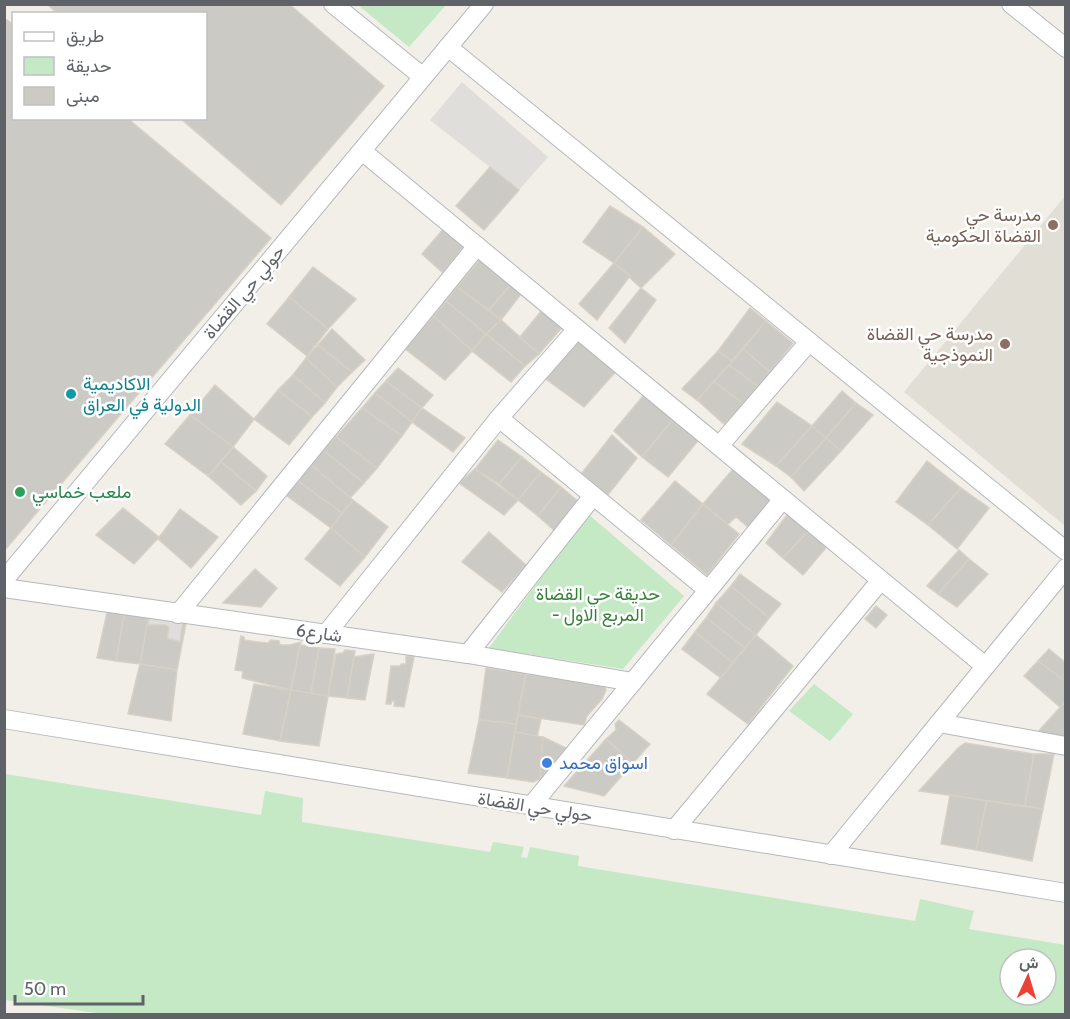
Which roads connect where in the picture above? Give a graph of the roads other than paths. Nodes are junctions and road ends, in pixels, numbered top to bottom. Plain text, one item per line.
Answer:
1 (333, 4) edge
2 (484, 4) edge
3 (1023, 8) edge
4 (448, 47) junction
5 (1065, 48) edge
6 (423, 77) junction
7 (362, 151) junction
8 (477, 246) junction
9 (577, 329) junction
10 (809, 342) junction
11 (499, 418) junction
12 (719, 446) junction
13 (593, 496) junction
14 (783, 499) junction
15 (1065, 551) edge
16 (1065, 568) edge
17 (4, 580) edge
18 (881, 580) junction
19 (4, 588) edge
20 (708, 590) junction
21 (178, 614) junction
22 (326, 634) junction
23 (468, 654) junction
24 (985, 666) junction
25 (633, 682) junction
26 (4, 719) edge
27 (939, 723) junction
28 (1065, 746) edge
29 (531, 806) junction
30 (674, 830) junction
31 (831, 855) junction
32 (1065, 893) edge

1 - 6 street
2 - 4 street, حولي حي القضاة
3 - 5 street
4 - 6 street, حولي حي القضاة
4 - 10 street
6 - 7 street, حولي حي القضاة
7 - 8 street
7 - 17 street, حولي حي القضاة
8 - 9 street
8 - 21 street
9 - 11 street
9 - 12 street
10 - 12 street
10 - 15 street
11 - 13 street
11 - 22 street
12 - 14 street
13 - 20 street
13 - 23 street
14 - 18 street
14 - 20 street
16 - 24 street
18 - 24 street
18 - 30 street
19 - 21 street, شارع6
20 - 25 street
21 - 22 street, شارع6
22 - 23 street, شارع6
23 - 25 street, شارع6
24 - 27 street
25 - 29 street
26 - 29 street, حولي حي القضاة
27 - 28 street
27 - 31 street
29 - 30 street, حولي حي القضاة
30 - 31 street, حولي حي القضاة
31 - 32 street, حولي حي القضاة

